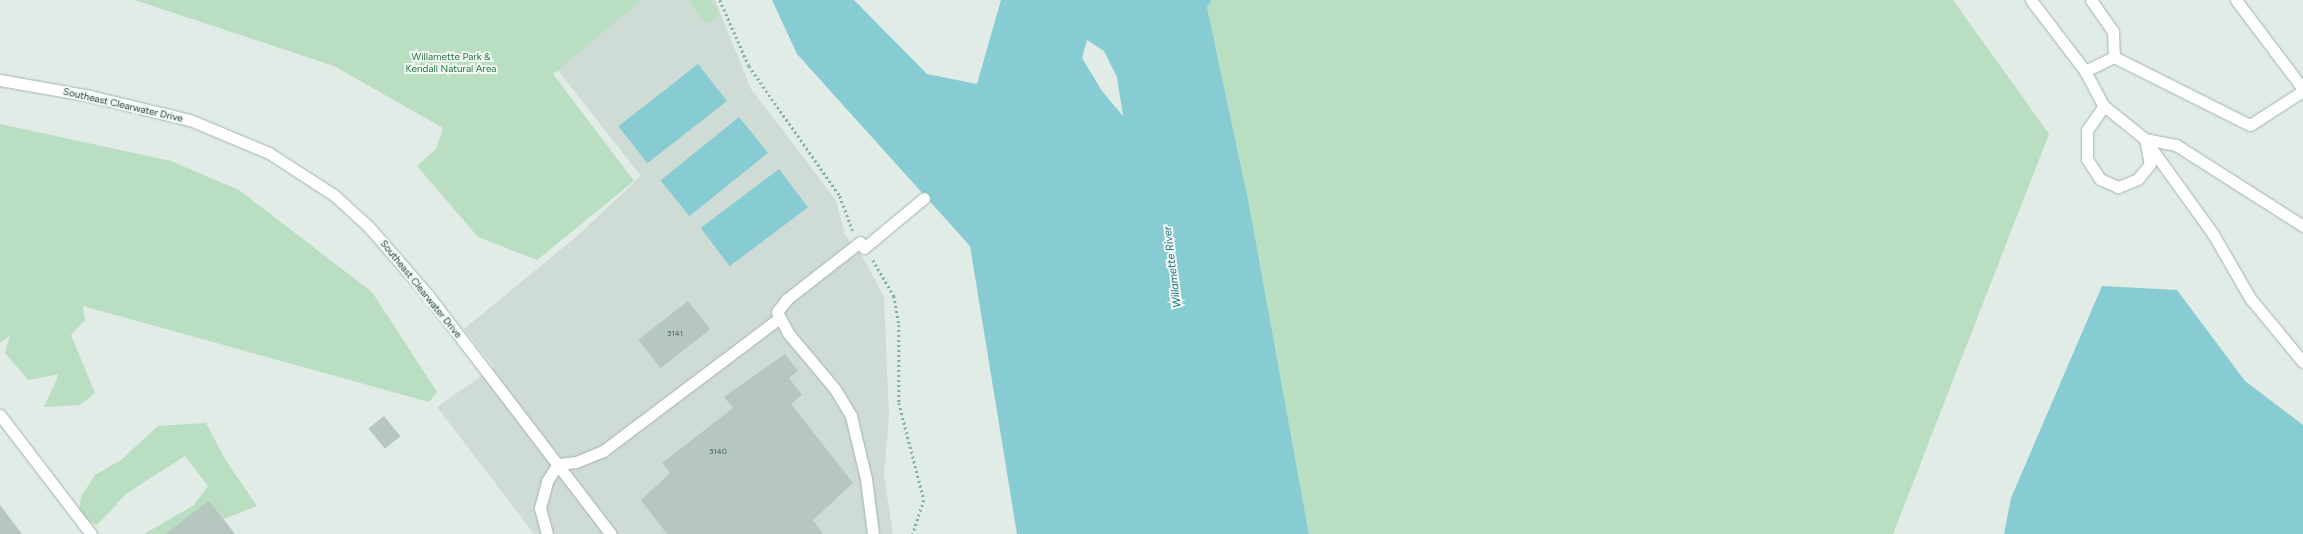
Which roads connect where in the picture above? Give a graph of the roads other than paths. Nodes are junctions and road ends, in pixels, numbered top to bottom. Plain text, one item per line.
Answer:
1 (2031, 0) edge
2 (2091, 0) edge
3 (2236, 0) edge
4 (2114, 57) junction
5 (2085, 71) junction
6 (0, 80) edge
7 (2303, 90) edge
8 (2104, 106) junction
9 (2144, 139) junction
10 (924, 198) dead end
11 (2303, 226) edge
12 (778, 319) junction
13 (2303, 362) edge
14 (0, 415) edge
15 (558, 464) junction
16 (92, 534) edge
17 (547, 534) edge
18 (611, 534) edge
19 (873, 534) edge

1 - 5 lane
2 - 4 lane
3 - 7 lane
4 - 5 lane
4 - 7 lane
5 - 8 lane
6 - 15 lane, Southeast Clearwater Drive
8 - 9 lane
8 - 9 lane
9 - 11 lane
9 - 13 lane
10 - 12 lane
12 - 15 lane
12 - 19 lane
14 - 16 lane
15 - 17 lane
15 - 18 lane, Southeast Clearwater Drive

